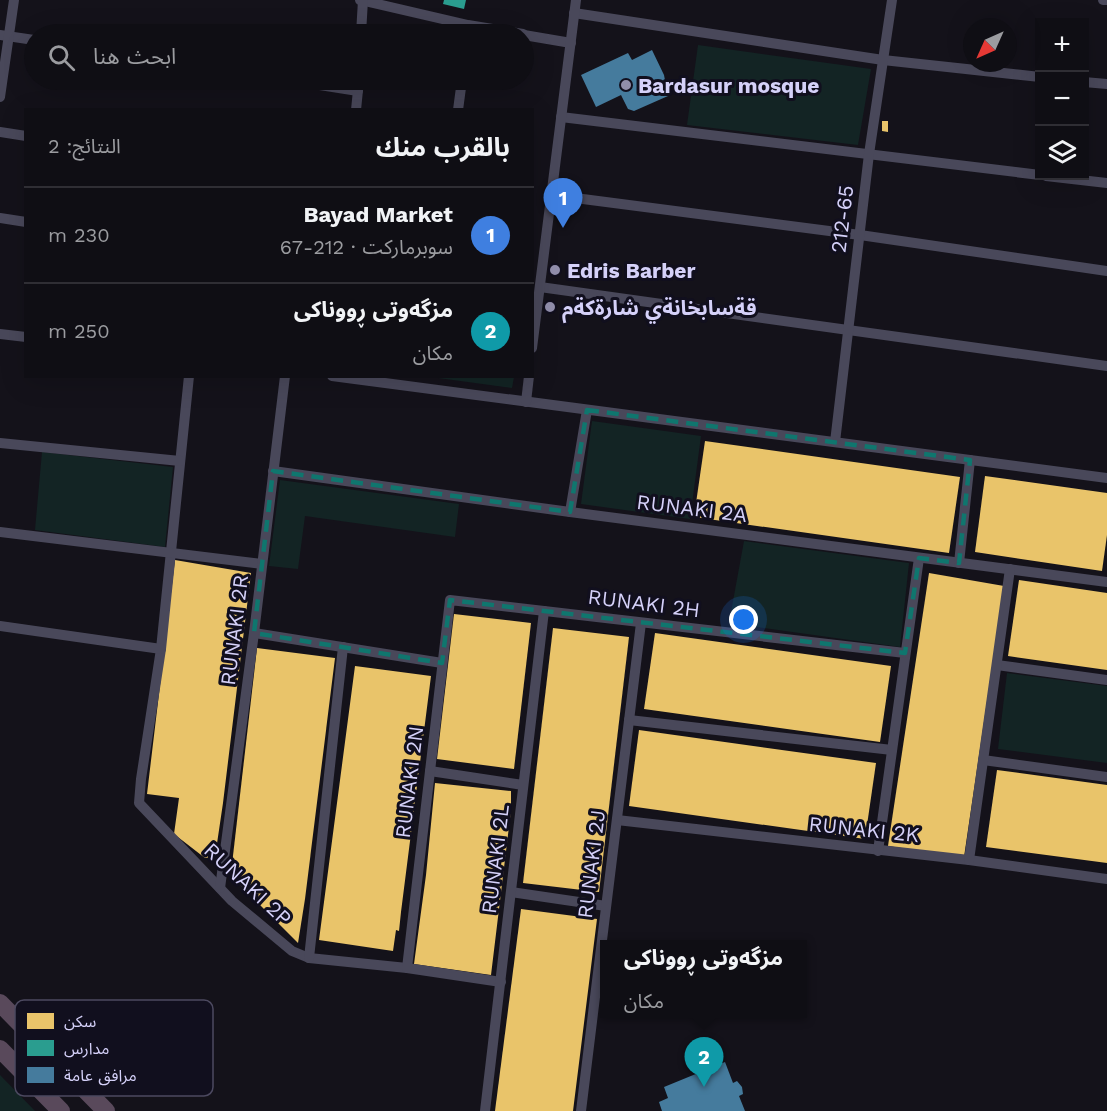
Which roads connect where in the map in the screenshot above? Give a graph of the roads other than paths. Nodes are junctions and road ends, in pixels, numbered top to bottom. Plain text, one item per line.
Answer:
1 (14, 0) edge
2 (362, 0) edge
3 (576, 0) edge
4 (892, 0) edge
5 (574, 13) junction
6 (362, 24) edge
7 (446, 24) edge
8 (4, 35) edge
9 (534, 37) edge
10 (24, 38) edge
11 (571, 43) junction
12 (883, 60) junction
13 (1035, 76) edge
14 (1089, 82) edge
15 (1107, 84) edge
16 (358, 90) edge
17 (461, 90) edge
18 (0, 97) edge
19 (356, 108) edge
20 (458, 108) edge
21 (561, 117) junction
22 (0, 132) edge
23 (24, 136) edge
24 (869, 154) junction
25 (1035, 174) edge
26 (1081, 180) edge
27 (1107, 183) edge
28 (552, 195) junction
29 (0, 218) edge
30 (24, 222) edge
31 (860, 235) junction
32 (1107, 271) edge
33 (540, 287) junction
34 (849, 328) junction
35 (534, 333) edge
36 (0, 334) edge
37 (24, 337) edge
38 (1107, 366) edge
39 (189, 378) edge
40 (285, 378) edge
41 (347, 378) edge
42 (529, 378) edge
43 (526, 402) junction
44 (587, 410) junction
45 (0, 442) edge
46 (836, 442) junction
47 (970, 460) junction
48 (180, 461) junction
49 (273, 471) junction
50 (1107, 478) edge
51 (570, 512) junction
52 (0, 532) edge
53 (171, 552) junction
54 (919, 558) junction
55 (959, 563) junction
56 (262, 564) junction
57 (1010, 569) junction
58 (1107, 582) edge
59 (450, 600) joint
60 (544, 611) junction
61 (641, 623) junction
62 (0, 626) edge
63 (254, 633) junction
64 (343, 647) junction
65 (161, 650) junction
66 (905, 654) junction
67 (442, 663) junction
68 (997, 665) junction
69 (1107, 680) edge
70 (629, 720) junction
71 (892, 750) junction
72 (983, 760) junction
73 (430, 771) junction
74 (1107, 777) edge
75 (524, 785) junction
76 (616, 820) junction
77 (878, 851) junction
78 (969, 860) junction
79 (1107, 879) edge
80 (220, 888) junction
81 (511, 892) junction
82 (606, 906) junction
83 (602, 940) edge
84 (600, 955) edge
85 (309, 958) junction
86 (407, 968) junction
87 (501, 982) junction
88 (0, 1003) edge
89 (15, 1018) edge
90 (0, 1049) edge
91 (15, 1064) edge
92 (46, 1096) edge
93 (91, 1096) edge
94 (61, 1111) edge
95 (106, 1111) edge
96 (485, 1111) edge
97 (581, 1111) edge

1 - 8 street
2 - 6 street
2 - 7 street
3 - 5 street
4 - 12 street, 212-65
5 - 11 street
5 - 12 street
8 - 10 street
8 - 18 street
9 - 11 street
11 - 21 street
12 - 13 street
12 - 24 street, 212-65
14 - 15 street
16 - 19 street
17 - 20 street
21 - 24 street
21 - 28 street
22 - 23 street
24 - 25 street
24 - 31 street, 212-65
26 - 27 street
28 - 31 street
28 - 33 street
29 - 30 street
31 - 32 street
31 - 34 street, 212-65
33 - 34 street
33 - 35 street
34 - 38 street
34 - 46 street, 212-65
36 - 37 street
39 - 48 street
40 - 49 street, RUNAKI 2R
41 - 43 street
42 - 43 street
43 - 44 street
44 - 46 street
44 - 51 street
45 - 48 street
46 - 47 street
47 - 50 street
47 - 55 street
48 - 53 street
49 - 51 street, RUNAKI 2A
49 - 56 street, RUNAKI 2R
51 - 54 street, RUNAKI 2A
52 - 53 street
53 - 56 street
53 - 65 street
54 - 55 street, RUNAKI 2A
54 - 66 street
55 - 57 street, RUNAKI 2A
56 - 63 street, RUNAKI 2R
57 - 58 street, RUNAKI 2A
57 - 68 street
59 - 60 street, RUNAKI 2H
59 - 67 street, RUNAKI 2N
60 - 61 street, RUNAKI 2H
60 - 75 street, RUNAKI 2L
61 - 66 street, RUNAKI 2H
61 - 70 street, RUNAKI 2J
62 - 65 street
63 - 64 street
63 - 80 street, RUNAKI 2R
64 - 67 street
64 - 85 street
65 - 80 street, RUNAKI 2P
66 - 71 street
67 - 73 street, RUNAKI 2N
68 - 69 street
68 - 72 street
70 - 71 street
70 - 76 street, RUNAKI 2J
71 - 77 street
72 - 74 street
72 - 78 street
73 - 75 street
73 - 86 street, RUNAKI 2N
75 - 81 street, RUNAKI 2L
76 - 77 street, RUNAKI 2K
76 - 82 street, RUNAKI 2J
77 - 78 street, RUNAKI 2K
78 - 79 street, RUNAKI 2K
80 - 85 street, RUNAKI 2P
81 - 82 street
81 - 87 street, RUNAKI 2L
82 - 83 street, RUNAKI 2J
84 - 97 street, RUNAKI 2J
85 - 86 street, RUNAKI 2P
86 - 87 street, RUNAKI 2P
87 - 96 street, RUNAKI 2L
88 - 89 highway
90 - 91 highway
92 - 94 highway
93 - 95 highway

